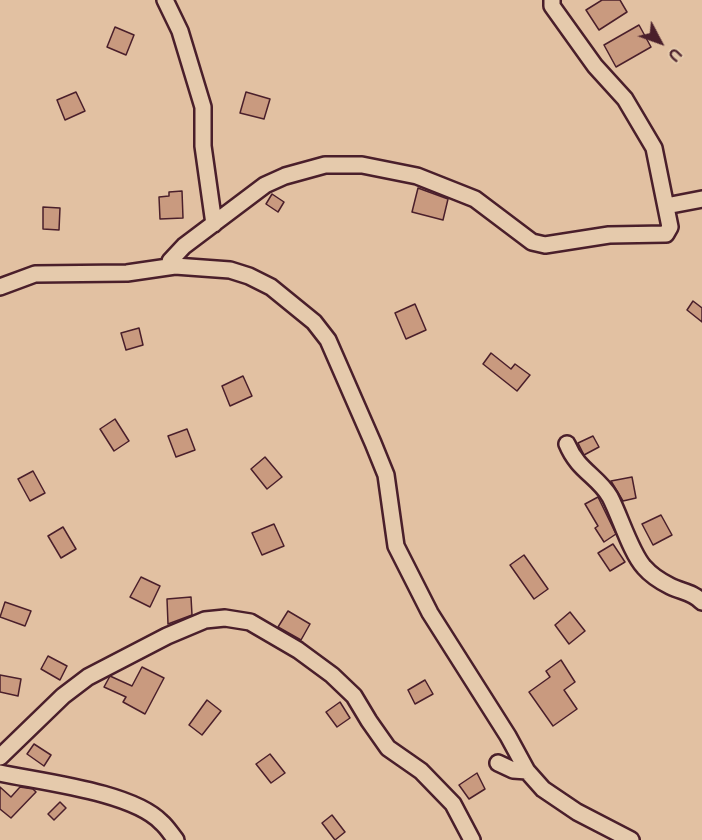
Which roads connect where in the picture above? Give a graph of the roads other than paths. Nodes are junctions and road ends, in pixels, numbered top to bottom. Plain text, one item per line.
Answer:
1 (165, 0) edge
2 (552, 0) edge
3 (702, 199) edge
4 (666, 206) junction
5 (214, 224) junction
6 (175, 266) junction
7 (0, 286) edge
8 (567, 444) dead end
9 (702, 602) edge
10 (0, 757) edge
11 (498, 763) dead end
12 (527, 771) junction
13 (0, 774) edge
14 (176, 840) edge
15 (472, 840) edge
16 (631, 840) edge

1 - 5 street
2 - 4 street
3 - 4 street
4 - 5 street
5 - 6 street
6 - 7 street
6 - 12 street
8 - 9 street
10 - 15 street
11 - 12 street
12 - 16 street
13 - 14 street

